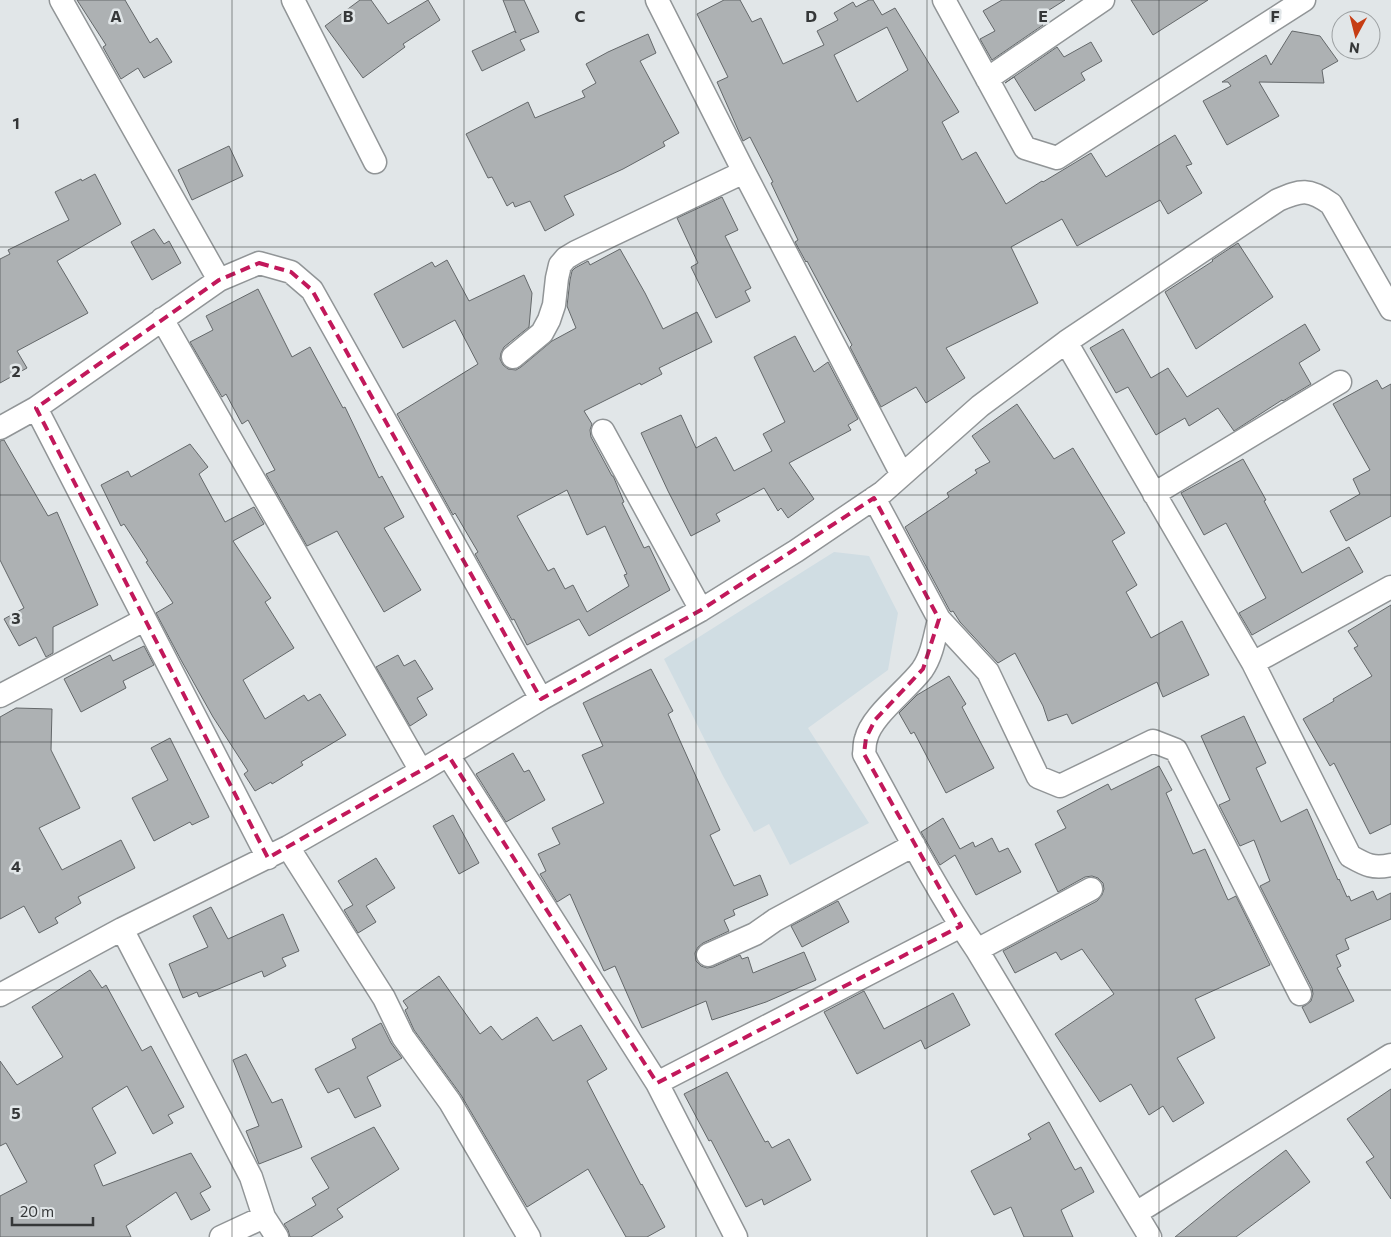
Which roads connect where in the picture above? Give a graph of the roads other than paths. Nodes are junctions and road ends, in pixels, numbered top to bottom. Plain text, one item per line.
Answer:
1 (61, 0) edge
2 (293, 0) edge
3 (657, 0) edge
4 (944, 0) edge
5 (1103, 0) edge
6 (1304, 0) edge
7 (987, 79) junction
8 (374, 162) dead end
9 (744, 172) junction
10 (219, 280) junction
11 (1391, 309) edge
12 (162, 319) junction
13 (1066, 342) junction
14 (512, 357) dead end
15 (1340, 382) dead end
16 (36, 408) junction
17 (0, 428) edge
18 (603, 431) dead end
19 (902, 475) junction
20 (1154, 494) junction
21 (874, 498) junction
22 (1391, 587) edge
23 (701, 610) junction
24 (939, 619) junction
25 (144, 620) junction
26 (1253, 662) junction
27 (0, 696) edge
28 (541, 699) junction
29 (448, 755) junction
30 (421, 771) junction
31 (914, 845) junction
32 (288, 847) junction
33 (268, 858) junction
34 (1391, 865) edge
35 (1090, 889) dead end
36 (961, 926) junction
37 (122, 929) junction
38 (977, 950) junction
39 (708, 955) dead end
40 (1300, 994) dead end
41 (0, 995) edge
42 (1391, 1056) edge
43 (657, 1083) junction
44 (1136, 1213) junction
45 (264, 1216) junction
46 (221, 1237) edge
47 (277, 1237) edge
48 (528, 1237) edge
49 (736, 1237) edge
50 (1150, 1237) edge

1 - 10 street
2 - 8 street
3 - 9 street
4 - 7 street
5 - 7 street
6 - 7 street
9 - 14 street
9 - 19 street
10 - 12 street
10 - 28 street
11 - 13 street
12 - 16 street
12 - 30 street
13 - 19 street
13 - 20 street
15 - 20 street
16 - 17 street
16 - 25 street
18 - 23 street
19 - 21 street
20 - 26 street
21 - 23 street
21 - 24 street
22 - 26 street
23 - 28 street
24 - 31 street
24 - 40 street
25 - 27 street
25 - 33 street
26 - 34 street
28 - 29 street
29 - 30 street
29 - 43 street
30 - 32 street
31 - 36 street
31 - 39 street
32 - 33 street
32 - 48 street
33 - 37 street
35 - 38 street
36 - 38 street
36 - 43 street
37 - 41 street
37 - 45 street
38 - 44 street
42 - 44 street
43 - 49 street
44 - 50 street
45 - 46 street
45 - 47 street

